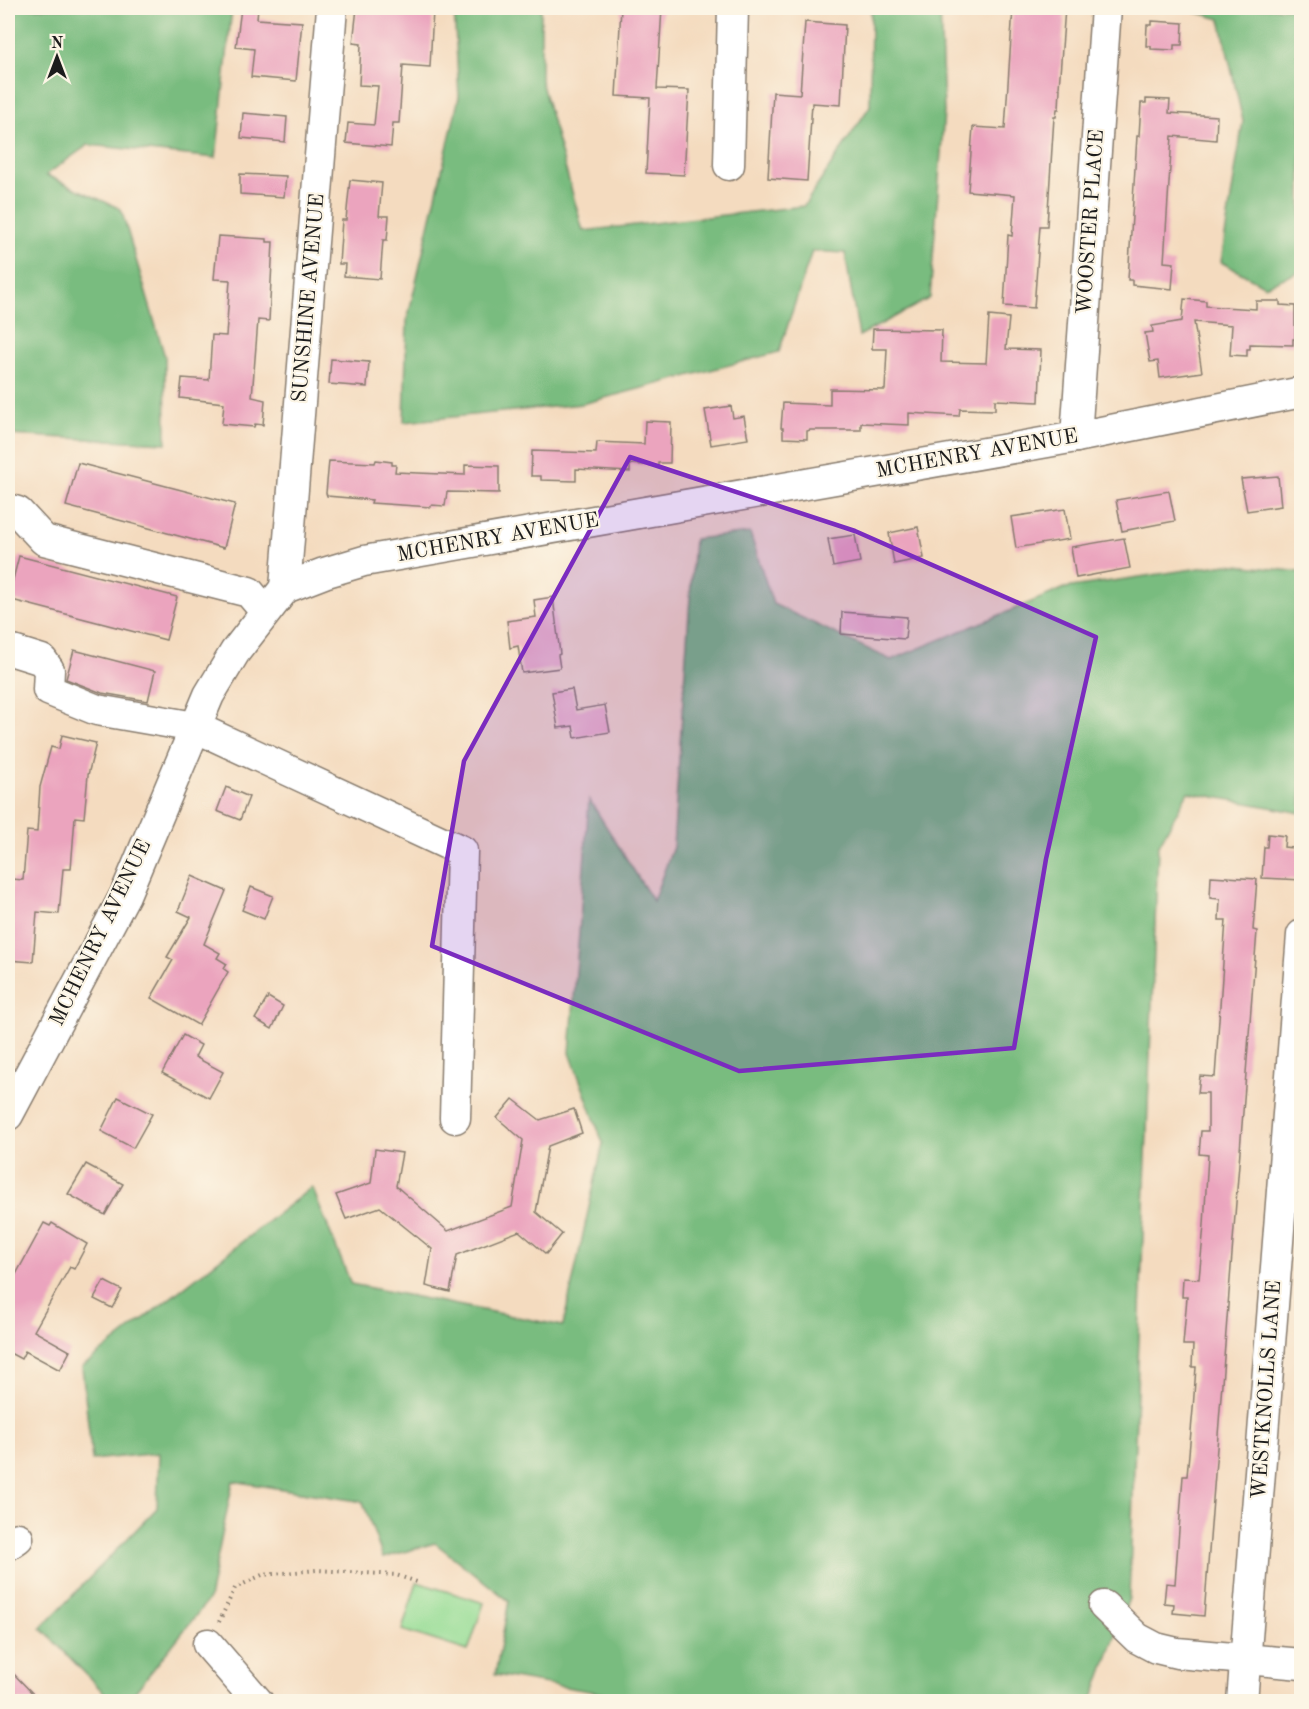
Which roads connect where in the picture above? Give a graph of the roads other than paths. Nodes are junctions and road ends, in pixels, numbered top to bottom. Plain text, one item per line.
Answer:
1 (332, 8) edge
2 (734, 8) edge
3 (1106, 8) edge
4 (729, 165) dead end
5 (1302, 392) edge
6 (1076, 437) junction
7 (8, 509) edge
8 (285, 588) junction
9 (265, 611) junction
10 (10, 650) dead end
11 (195, 727) junction
12 (1302, 935) edge
13 (8, 1115) edge
14 (455, 1118) dead end
15 (1104, 1606) dead end
16 (208, 1644) road end
17 (1246, 1659) junction
18 (1302, 1664) edge
19 (258, 1701) edge
20 (1242, 1701) edge

1 - 8 street, SUNSHINE AVENUE
2 - 4 street
3 - 6 street, WOOSTER PLACE
5 - 6 street, MCHENRY AVENUE
6 - 8 street, MCHENRY AVENUE
7 - 9 street
8 - 9 street, MCHENRY AVENUE
9 - 11 street, MCHENRY AVENUE
10 - 11 street
11 - 13 street, MCHENRY AVENUE
11 - 14 street
12 - 17 street, WESTKNOLLS LANE
15 - 17 street
16 - 19 street
17 - 18 street
17 - 20 street, WESTKNOLLS LANE

